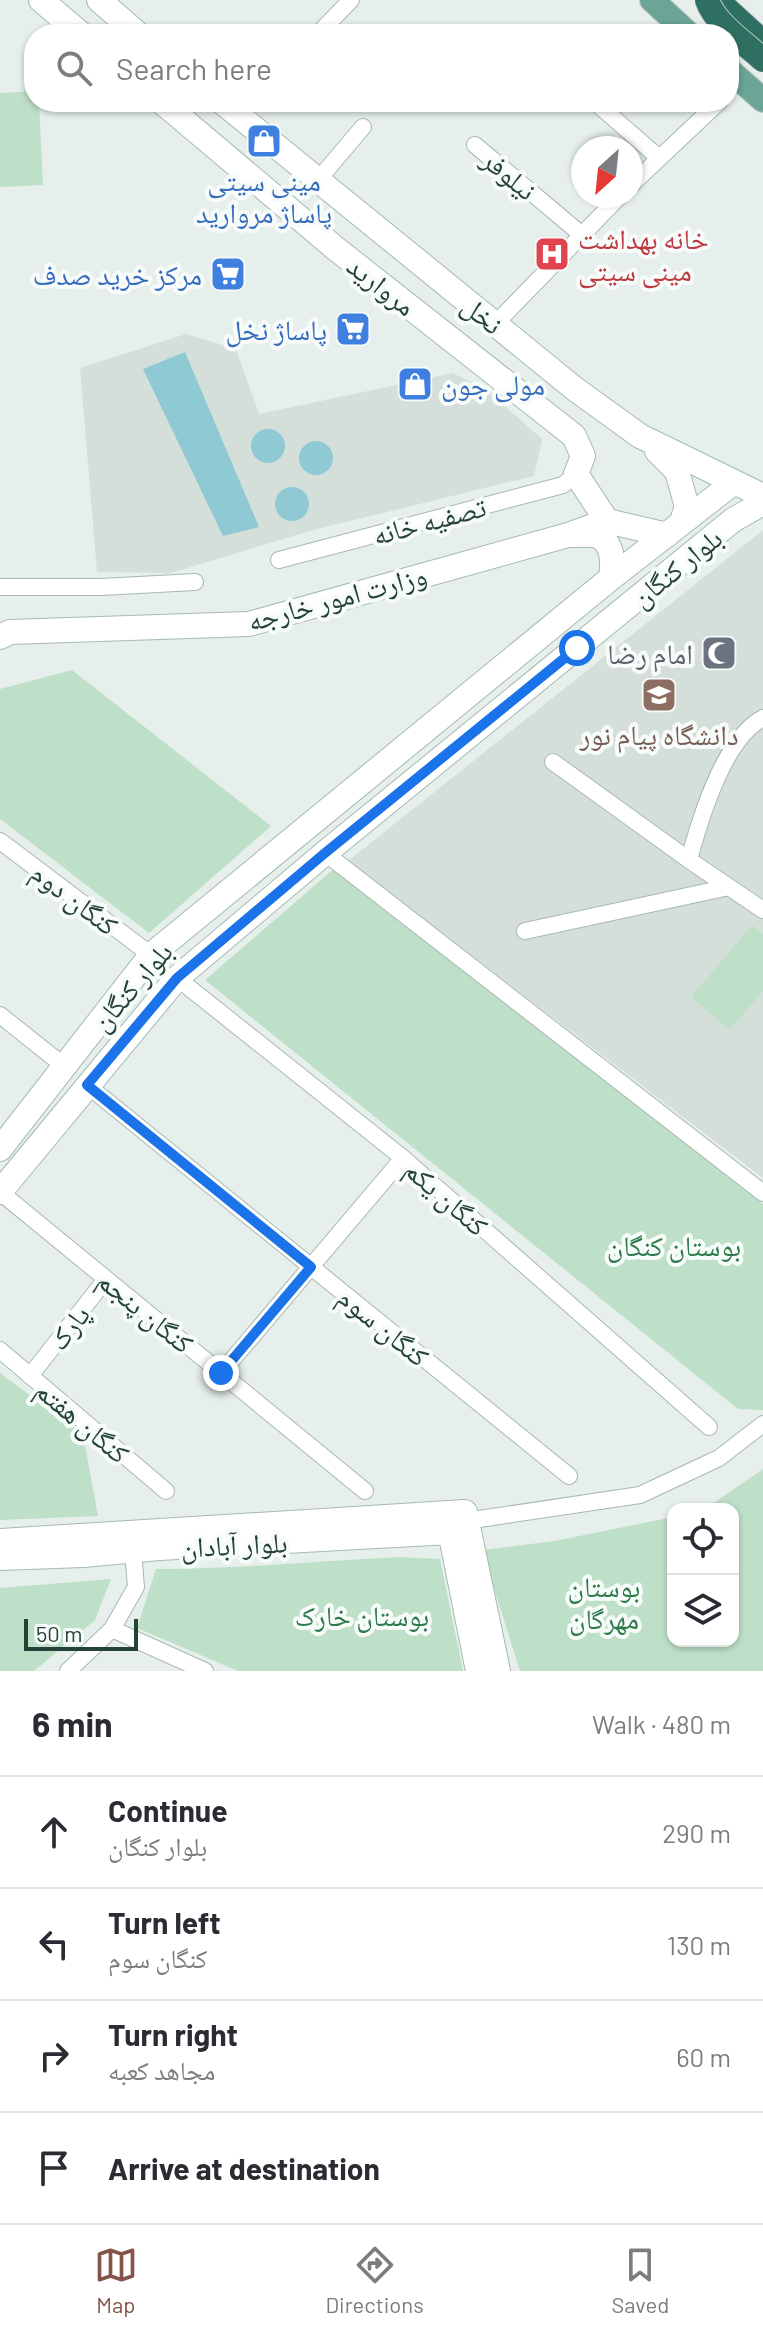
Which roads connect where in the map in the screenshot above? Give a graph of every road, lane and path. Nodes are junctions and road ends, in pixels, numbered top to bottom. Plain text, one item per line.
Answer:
1 (41, 0) edge
2 (99, 0) edge
3 (351, 0) edge
4 (652, 0) edge
5 (714, 1) edge
6 (69, 24) edge
7 (127, 24) edge
8 (328, 24) edge
9 (678, 24) edge
10 (724, 24) edge
11 (739, 38) edge
12 (763, 42) edge
13 (763, 60) edge
14 (739, 86) edge
15 (763, 100) edge
16 (174, 112) edge
17 (243, 112) edge
18 (606, 112) edge
19 (708, 112) edge
20 (363, 127) dead end
21 (475, 145) dead end
22 (658, 157) junction
23 (643, 173) edge
24 (318, 180) junction
25 (608, 208) edge
26 (582, 235) junction
27 (495, 324) junction
28 (640, 436) junction
29 (576, 474) junction
30 (733, 483) junction
31 (763, 496) edge
32 (763, 503) edge
33 (702, 506) junction
34 (733, 520) junction
35 (607, 521) junction
36 (674, 528) junction
37 (568, 535) junction
38 (279, 560) dead end
39 (0, 572) edge
40 (611, 578) junction
41 (195, 582) dead end
42 (0, 587) edge
43 (559, 621) junction
44 (0, 637) edge
45 (577, 648) junction
46 (763, 718) edge
47 (553, 762) dead end
48 (0, 841) edge
49 (325, 853) junction
50 (689, 860) junction
51 (729, 887) junction
52 (763, 910) edge
53 (525, 931) dead end
54 (151, 955) junction
55 (177, 978) junction
56 (0, 1015) edge
57 (64, 1066) junction
58 (87, 1085) junction
59 (0, 1149) edge
60 (403, 1158) junction
61 (0, 1192) edge
62 (763, 1193) edge
63 (311, 1267) junction
64 (106, 1279) junction
65 (0, 1350) edge
66 (221, 1373) junction
67 (30, 1376) junction
68 (763, 1424) edge
69 (709, 1427) dead end
70 (569, 1476) dead end
71 (166, 1491) dead end
72 (365, 1491) dead end
73 (459, 1522) junction
74 (0, 1541) edge
75 (132, 1542) junction
76 (0, 1558) edge
77 (112, 1629) junction
78 (68, 1671) edge
79 (205, 1671) edge
80 (478, 1671) edge
81 (498, 1671) edge

1 - 6 main road
2 - 7 main road
3 - 8 street
4 - 9 main road
5 - 10 highway, bridge
5 - 12 highway
11 - 13 highway, bridge
14 - 15 main road
16 - 29 main road, مروارید
17 - 24 main road, نخل
18 - 22 street
19 - 22 street
20 - 24 street
21 - 26 street, نیلوفر
22 - 23 street
24 - 27 main road, نخل
25 - 26 street
26 - 27 street
27 - 28 main road, نخل
28 - 30 main road, نخل
28 - 36 main road
29 - 35 main road
29 - 38 street, تصفیه خانه
30 - 31 main road, نخل
30 - 33 main road, بلوار کنگان
32 - 34 main road, بلوار کنگان
33 - 34 main road
33 - 36 main road, بلوار کنگان
34 - 45 main road, بلوار کنگان
35 - 36 main road
35 - 37 main road, وزارت امور خارجه
36 - 40 main road, بلوار کنگان
37 - 40 main road
37 - 44 main road, وزارت امور خارجه
39 - 42 street
40 - 43 main road, بلوار کنگان
41 - 42 street
43 - 45 main road
43 - 54 main road, بلوار کنگان
45 - 49 main road, بلوار کنگان
46 - 50 street
47 - 50 street
48 - 54 street, کنگان دوم
49 - 55 main road, بلوار کنگان
49 - 62 street
50 - 51 street
51 - 52 street
51 - 53 street
54 - 55 main road
54 - 57 main road, بلوار کنگان
55 - 58 main road, بلوار کنگان
55 - 60 street, کنگان یکم
56 - 57 street
57 - 59 main road, بلوار کنگان
58 - 61 main road, بلوار کنگان
58 - 63 street, کنگان سوم
60 - 63 street
60 - 69 street, کنگان یکم
61 - 64 street, کنگان پنجم
63 - 66 street
63 - 70 street, کنگان سوم
64 - 66 street, کنگان پنجم
64 - 67 street, پارک
65 - 67 street, کنگان هفتم
66 - 72 street, کنگان پنجم
67 - 71 street, کنگان هفتم
68 - 73 street
73 - 75 main road, بلوار آبادان
73 - 80 main road
73 - 81 main road
74 - 75 main road, بلوار آبادان
75 - 76 main road, بلوار آبادان
75 - 77 street
77 - 78 street
77 - 79 street

